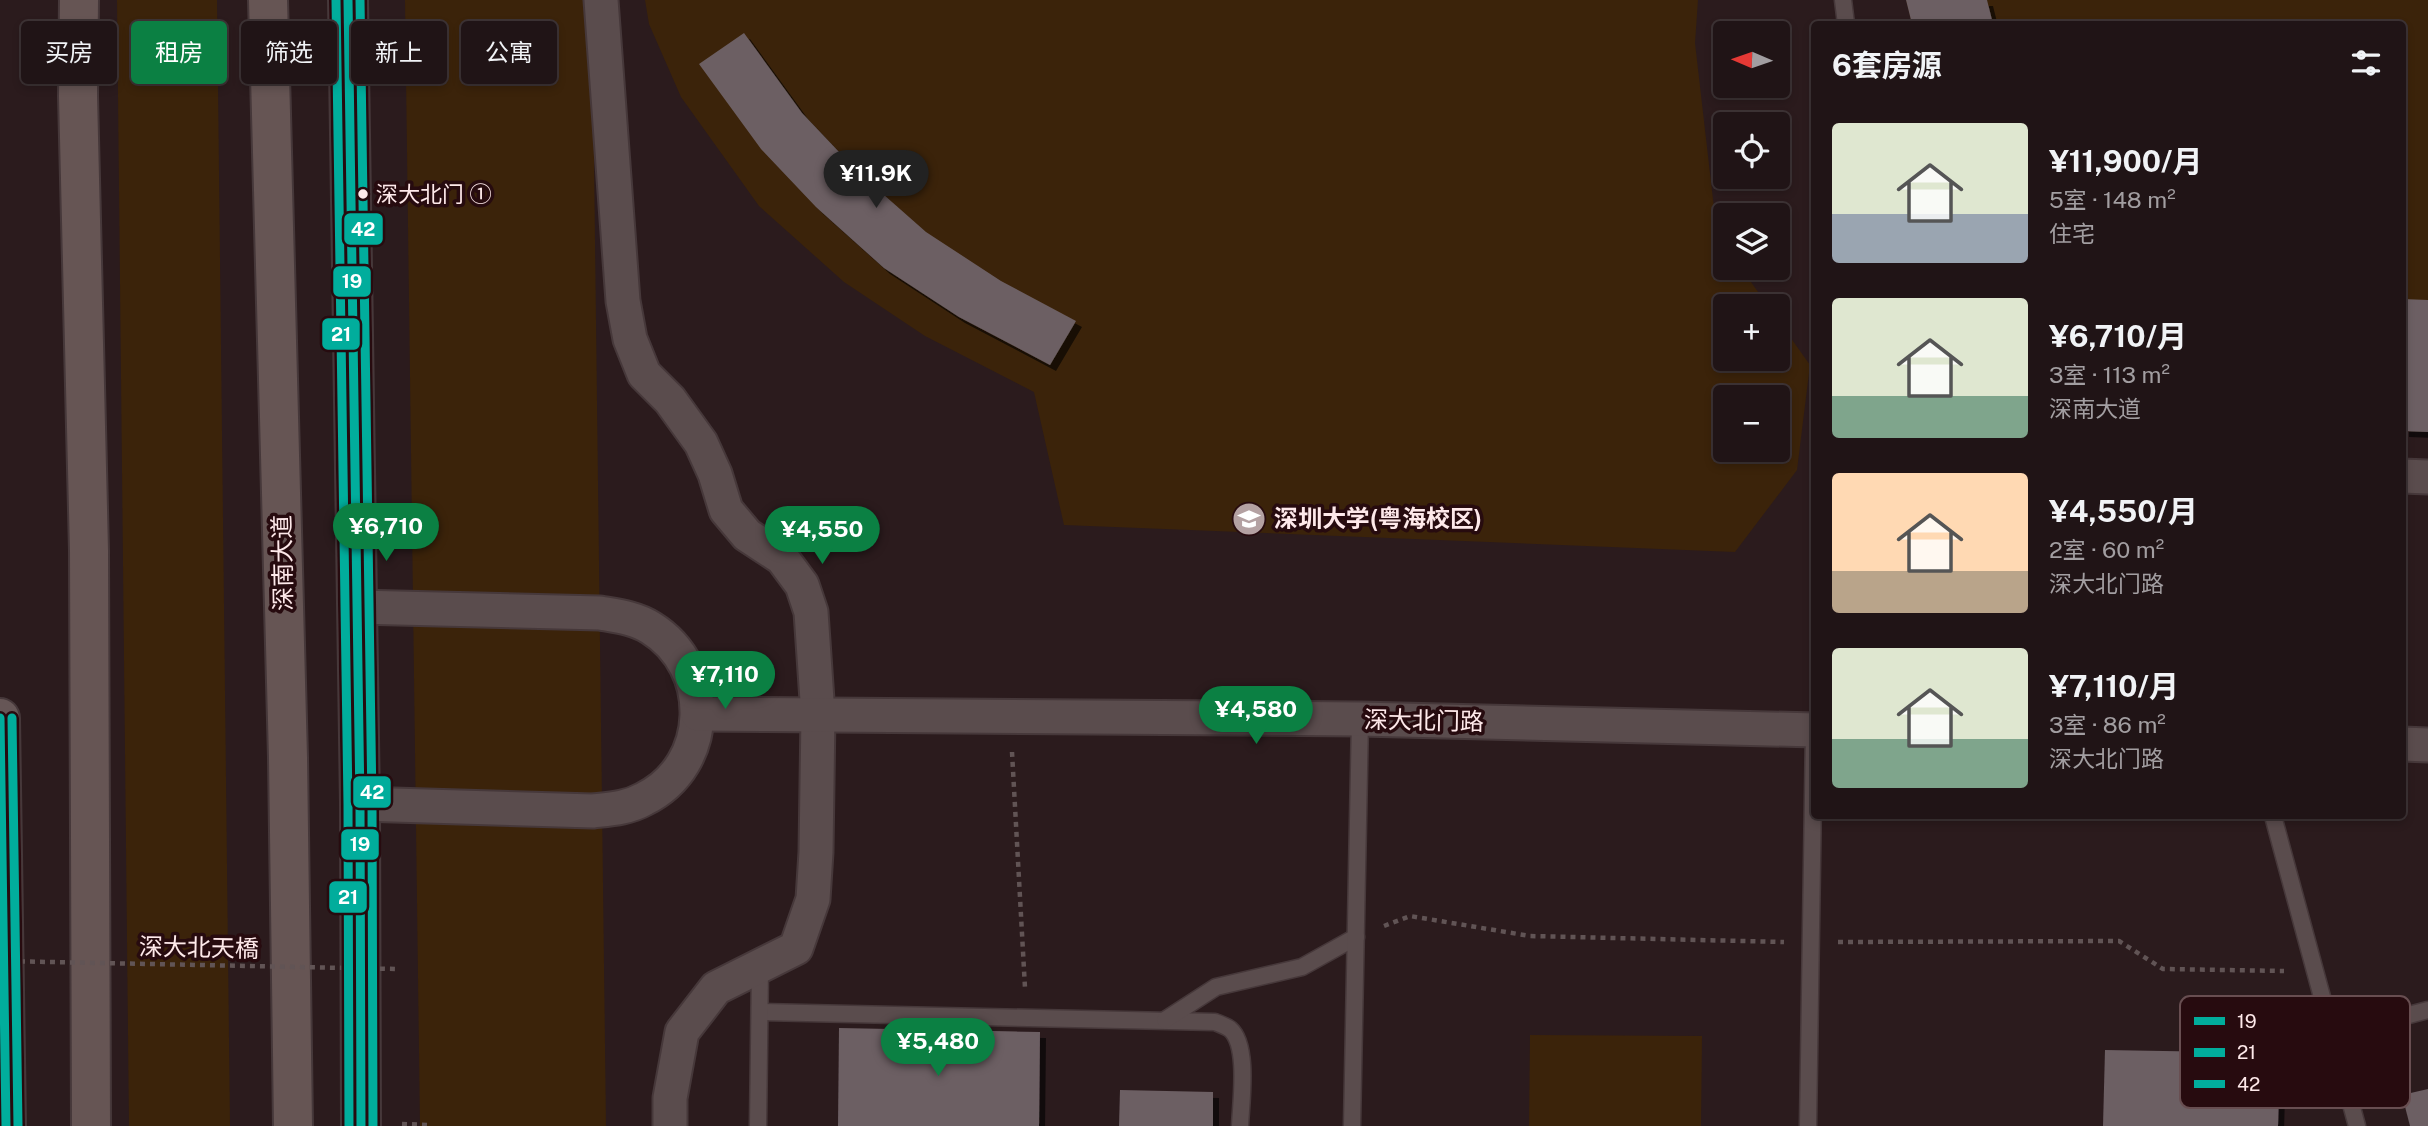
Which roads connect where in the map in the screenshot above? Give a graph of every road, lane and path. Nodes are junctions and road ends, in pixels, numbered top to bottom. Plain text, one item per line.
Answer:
1 (68, 0) edge
2 (79, 0) edge
3 (268, 0) edge
4 (279, 0) edge
5 (348, 0) edge
6 (601, 0) edge
7 (1843, 0) edge
8 (1846, 21) edge
9 (271, 88) junction
10 (78, 96) junction
11 (2406, 476) edge
12 (2428, 477) edge
13 (357, 607) junction
14 (698, 713) junction
15 (818, 715) junction
16 (1009, 716) junction
17 (0, 718) edge
18 (1360, 719) junction
19 (1811, 730) edge
20 (2406, 744) edge
21 (2428, 745) edge
22 (360, 804) junction
23 (1813, 819) edge
24 (2274, 819) edge
25 (1356, 937) junction
26 (0, 961) edge
27 (760, 968) junction
28 (398, 969) dead end
29 (2322, 996) edge
30 (2428, 1010) edge
31 (760, 1012) junction
32 (2410, 1015) edge
33 (1026, 1017) junction
34 (1164, 1020) junction
35 (2352, 1108) edge
36 (398, 1124) dead end
37 (429, 1125) edge
38 (6, 1126) edge
39 (91, 1126) edge
40 (293, 1126) edge
41 (361, 1126) edge
42 (670, 1126) edge
43 (758, 1126) edge
44 (1240, 1126) edge
45 (1352, 1126) edge
46 (1808, 1126) edge
47 (2357, 1126) edge

1 - 10 main road
2 - 10 main road
3 - 9 main road, 深南大道
4 - 9 main road
5 - 13 main road
6 - 15 street
7 - 8 lane
9 - 40 main road, 深南大道
10 - 39 main road
11 - 12 street
13 - 14 street
13 - 22 main road
14 - 15 street, 深大北门路
14 - 22 street
15 - 16 street, 深大北门路
15 - 27 street
16 - 18 street, 深大北门路
16 - 33 path
17 - 38 main road
18 - 19 street, 深大北门路
18 - 25 lane
20 - 21 street
22 - 41 main road
23 - 46 lane
24 - 29 lane
25 - 34 lane
25 - 45 lane
26 - 28 path, 深大北天橋, bridge
27 - 31 lane
27 - 42 street
30 - 32 lane
31 - 33 lane
31 - 43 lane
33 - 34 lane
34 - 44 lane
35 - 47 lane
36 - 37 path

